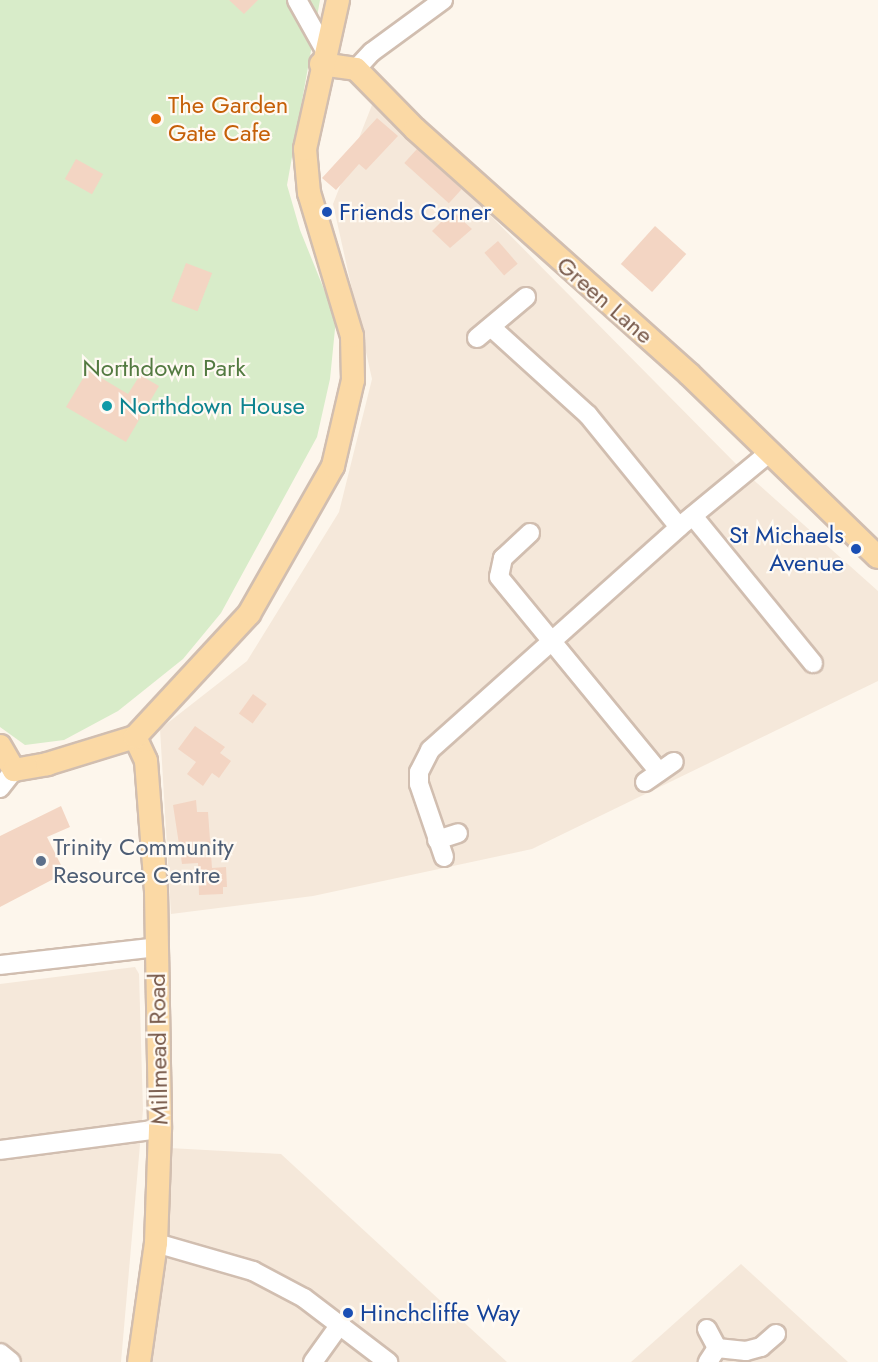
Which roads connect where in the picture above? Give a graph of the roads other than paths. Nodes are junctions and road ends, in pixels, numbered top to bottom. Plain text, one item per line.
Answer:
1 (297, 0) edge
2 (338, 0) edge
3 (442, 0) edge
4 (323, 57) junction
5 (356, 69) junction
6 (526, 297) dead end
7 (770, 452) junction
8 (686, 521) junction
9 (530, 533) dead end
10 (878, 557) edge
11 (550, 642) junction
12 (813, 663) dead end
13 (135, 737) junction
14 (0, 746) edge
15 (659, 772) dead end
16 (4, 773) edge
17 (458, 833) dead end
18 (437, 840) junction
19 (444, 857) dead end
20 (157, 947) junction
21 (0, 965) edge
22 (160, 1129) junction
23 (0, 1150) edge
24 (156, 1243) junction
25 (341, 1323) junction
26 (706, 1329) dead end
27 (776, 1334) dead end
28 (0, 1353) edge
29 (712, 1355) edge
30 (11, 1362) edge
31 (139, 1362) edge
32 (313, 1362) edge
33 (388, 1362) edge

1 - 4 street
2 - 4 main road
3 - 5 street
4 - 5 main road
4 - 13 main road
5 - 7 main road, Green Lane
6 - 8 street
7 - 8 street
7 - 10 main road, Green Lane
8 - 11 street
8 - 12 street
9 - 11 street
11 - 15 street
11 - 18 street
13 - 16 main road
13 - 20 main road, Millmead Road
14 - 16 main road
17 - 18 street
18 - 19 street
20 - 21 street
20 - 22 main road, Millmead Road
22 - 23 street
22 - 24 main road, Millmead Road
24 - 25 street
24 - 31 main road, Millmead Road
25 - 32 street
25 - 33 street
26 - 29 street
27 - 29 street
28 - 30 street

